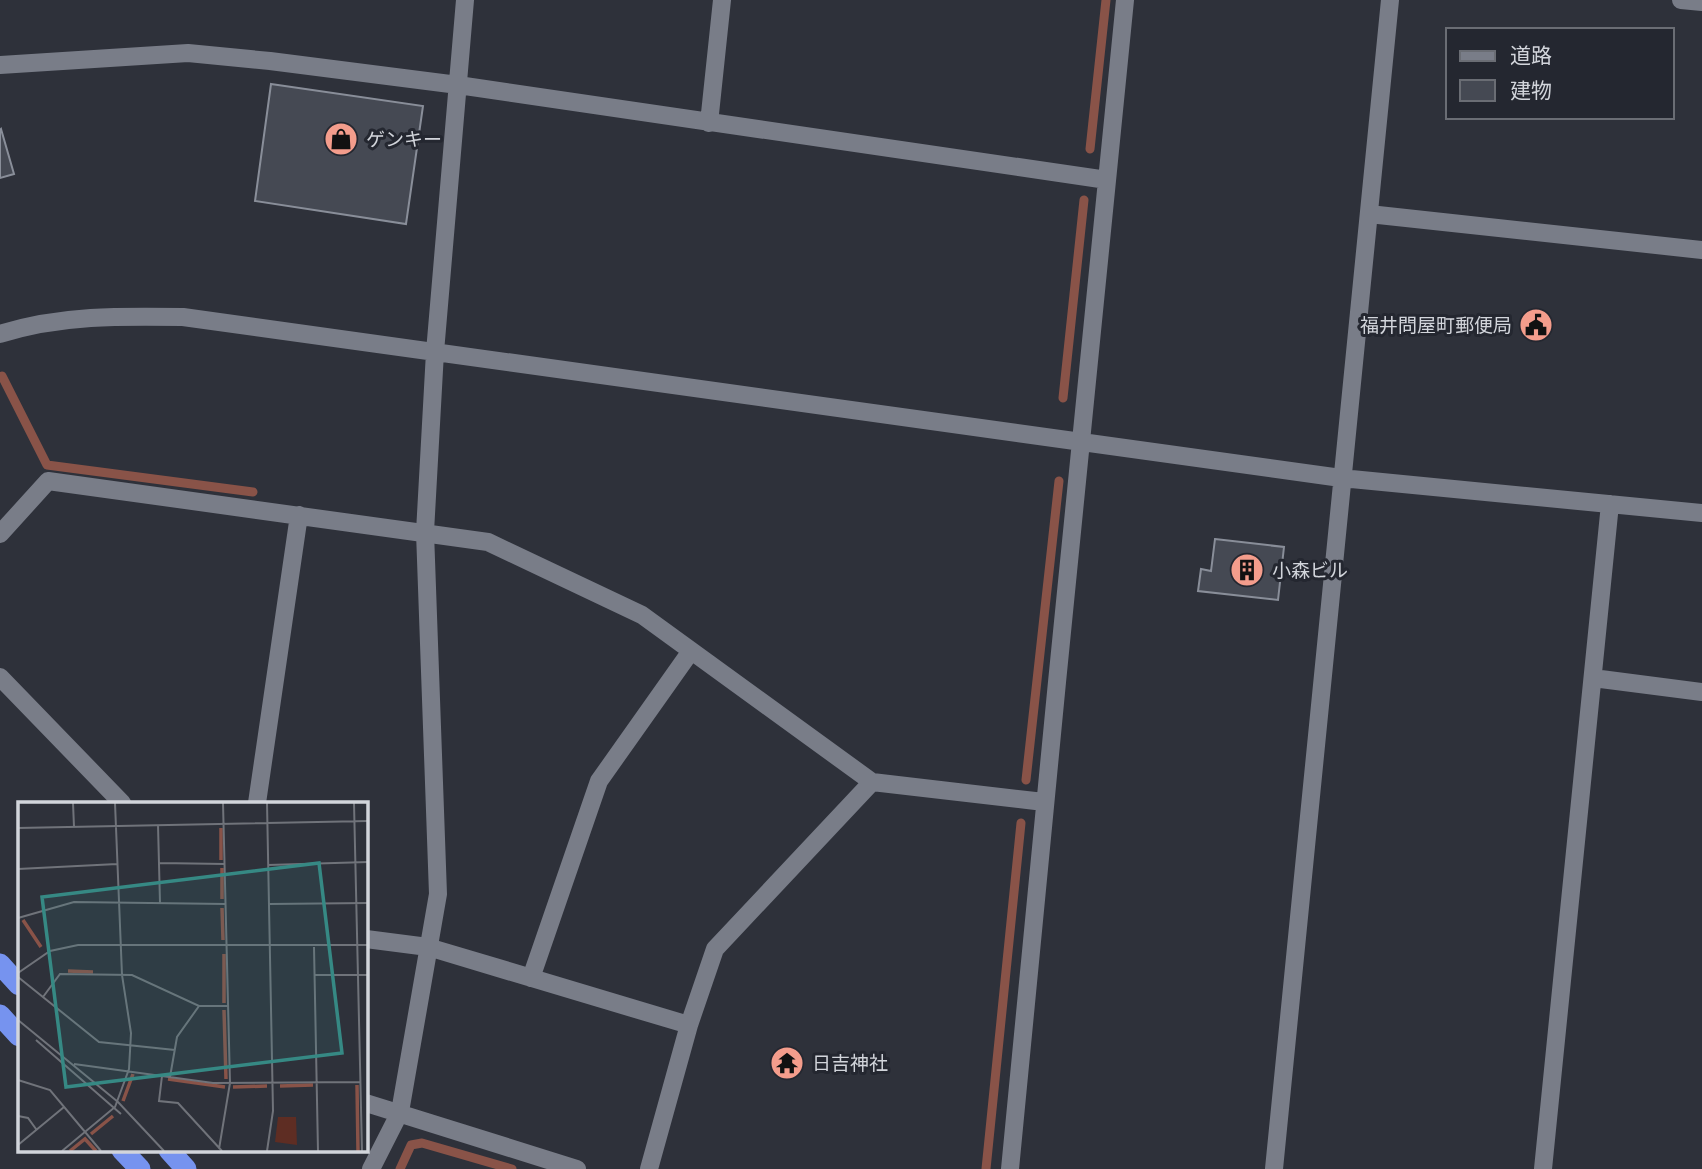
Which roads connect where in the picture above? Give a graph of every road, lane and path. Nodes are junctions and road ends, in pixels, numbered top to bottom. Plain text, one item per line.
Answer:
1 (465, 0) edge
2 (722, 0) edge
3 (1125, 0) edge
4 (1390, 0) edge
5 (1681, 0) edge
6 (1702, 2) edge
7 (0, 65) edge
8 (458, 85) junction
9 (709, 123) junction
10 (1107, 180) junction
11 (1368, 214) junction
12 (1702, 250) edge
13 (0, 334) edge
14 (435, 352) junction
15 (1083, 443) junction
16 (1341, 478) junction
17 (1610, 504) junction
18 (1702, 513) edge
19 (299, 515) junction
20 (425, 532) junction
21 (0, 534) edge
22 (691, 651) junction
23 (0, 677) edge
24 (1592, 678) junction
25 (1702, 692) edge
26 (872, 782) junction
27 (121, 802) edge
28 (257, 802) edge
29 (1044, 802) junction
30 (368, 939) edge
31 (428, 947) junction
32 (0, 964) edge
33 (531, 978) junction
34 (18, 984) edge
35 (0, 1015) edge
36 (689, 1025) junction
37 (18, 1035) edge
38 (368, 1104) edge
39 (400, 1112) junction
40 (124, 1152) edge
41 (171, 1152) edge
42 (140, 1169) edge
43 (186, 1169) edge
44 (371, 1169) edge
45 (577, 1169) edge
46 (649, 1169) edge
47 (1010, 1169) edge
48 (1274, 1169) edge
49 (1544, 1169) edge

1 - 8 street
2 - 9 street
3 - 10 street
4 - 11 street
5 - 6 street
7 - 8 street
8 - 9 street
8 - 14 street
9 - 10 street
10 - 15 street
11 - 12 street
11 - 16 street
13 - 14 street
14 - 15 street
14 - 20 street
15 - 16 street
15 - 29 street
16 - 17 street
16 - 48 street
17 - 18 street
17 - 24 street
19 - 20 street
19 - 21 street
19 - 28 street
20 - 22 street
20 - 31 street
22 - 26 street
22 - 33 street
23 - 27 street
24 - 25 street
24 - 49 street
26 - 29 street
26 - 36 street
29 - 47 street
30 - 31 street
31 - 33 street
31 - 39 street
32 - 34 highway
33 - 36 street
35 - 37 highway
36 - 46 street
38 - 39 street
39 - 44 street
39 - 45 street
40 - 42 highway
41 - 43 highway

